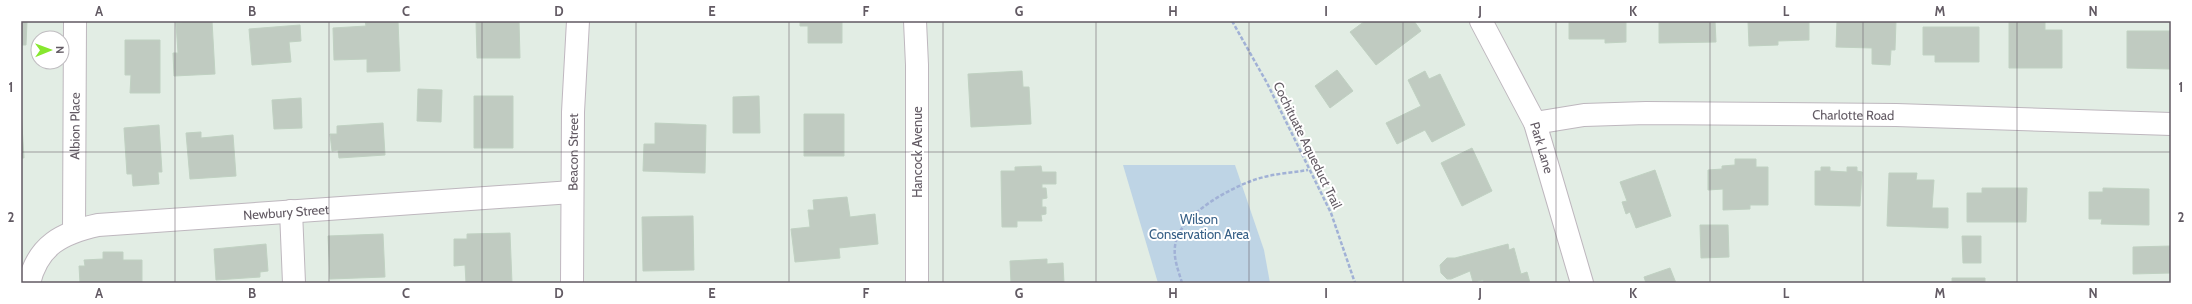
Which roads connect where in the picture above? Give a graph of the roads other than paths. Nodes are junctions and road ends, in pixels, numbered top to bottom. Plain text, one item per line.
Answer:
1 (75, 21) edge
2 (578, 21) edge
3 (915, 21) edge
4 (1481, 21) edge
5 (1535, 123) junction
6 (2171, 124) edge
7 (572, 192) junction
8 (291, 211) junction
9 (74, 230) junction
10 (29, 283) edge
11 (294, 283) edge
12 (572, 283) edge
13 (918, 283) edge
14 (1582, 283) edge

1 - 9 street, Albion Place
2 - 7 street, Beacon Street
3 - 13 street, Hancock Avenue
4 - 5 street, Park Lane
5 - 6 street, Charlotte Road
5 - 14 street, Park Lane
7 - 8 street, Newbury Street
7 - 12 street, Beacon Street
8 - 9 street, Newbury Street
8 - 11 street
9 - 10 street, Newbury Street

